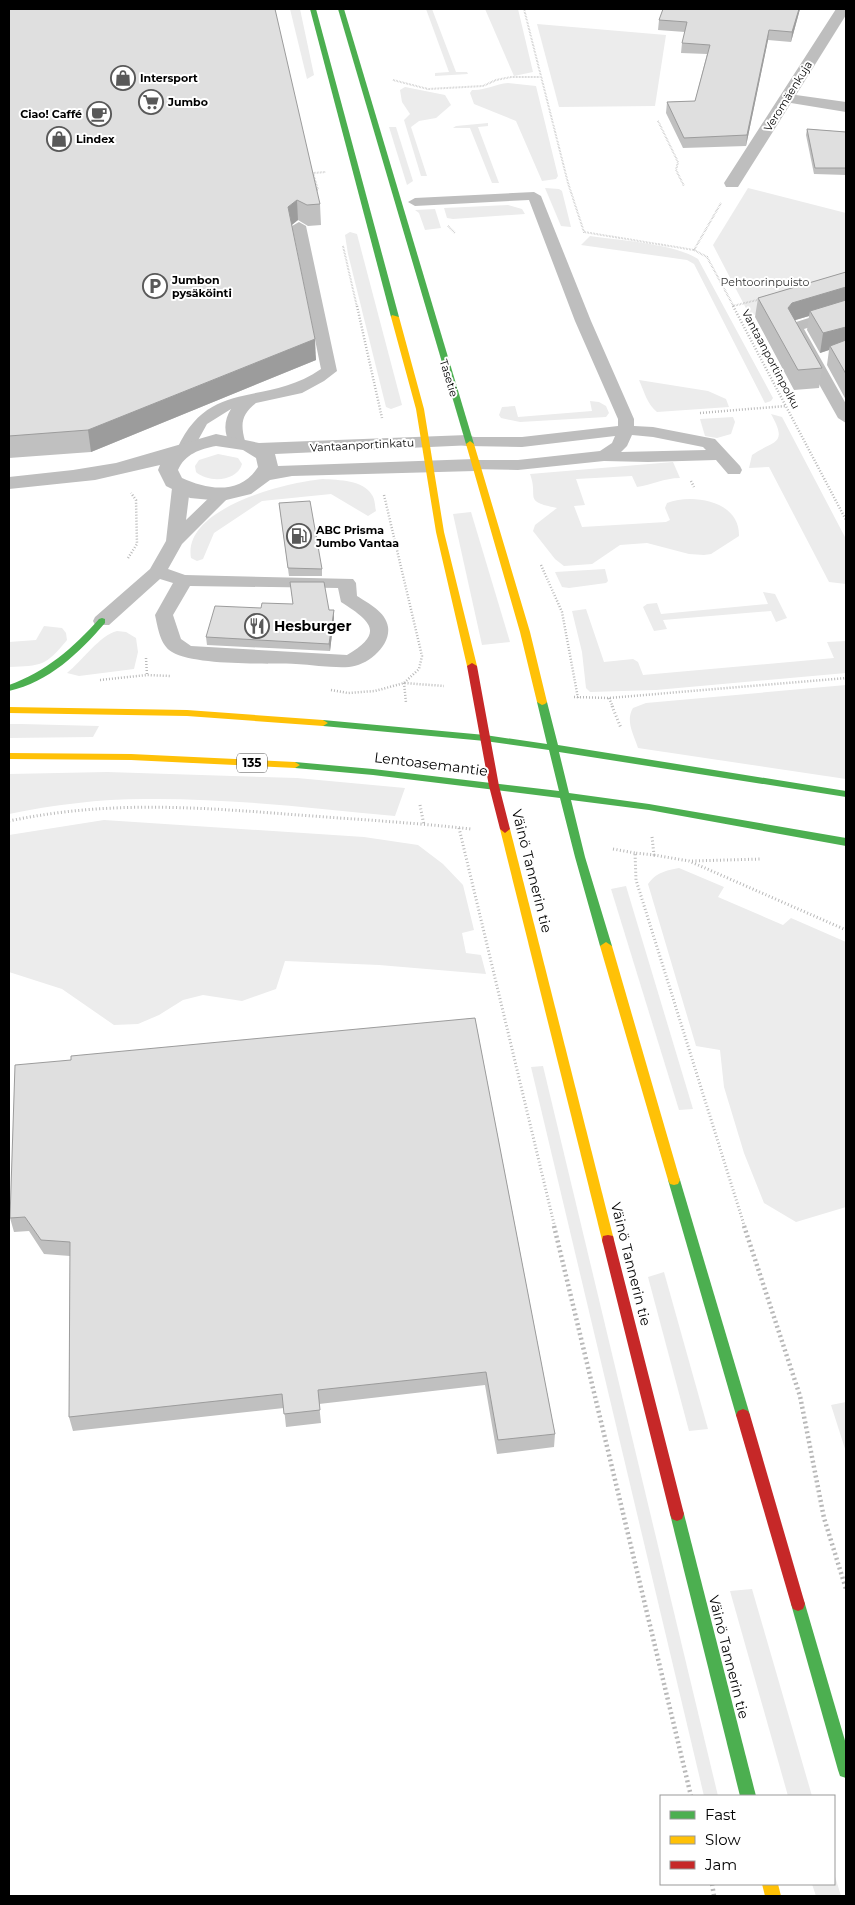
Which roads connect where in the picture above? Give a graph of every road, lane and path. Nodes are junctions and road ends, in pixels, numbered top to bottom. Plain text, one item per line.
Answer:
1 (313, 9) edge
2 (340, 9) edge
3 (524, 9) edge
4 (844, 9) edge
5 (540, 77) junction
6 (387, 79) dead end
7 (787, 98) junction
8 (846, 106) edge
9 (658, 121) dead end
10 (325, 163) dead end
11 (328, 172) dead end
12 (313, 173) edge
13 (732, 183) joint
14 (684, 186) dead end
15 (307, 192) edge
16 (415, 202) dead end
17 (299, 226) edge
18 (343, 246) dead end
19 (694, 250) junction
20 (770, 297) edge
21 (733, 306) junction
22 (846, 311) edge
23 (830, 357) edge
24 (814, 362) junction
25 (253, 398) junction
26 (846, 418) edge
27 (626, 430) junction
28 (237, 441) junction
29 (467, 441) junction
30 (425, 442) junction
31 (374, 444) junction
32 (257, 449) junction
33 (182, 451) junction
34 (604, 456) junction
35 (723, 456) junction
36 (429, 465) junction
37 (475, 466) junction
38 (378, 467) junction
39 (734, 470) dead end
40 (267, 474) junction
41 (54, 480) junction
42 (9, 483) edge
43 (177, 485) junction
44 (222, 495) junction
45 (846, 520) edge
46 (175, 541) junction
47 (539, 562) dead end
48 (157, 572) junction
49 (184, 580) junction
50 (102, 621) joint
51 (846, 678) edge
52 (9, 688) edge
53 (477, 688) junction
54 (541, 693) junction
55 (578, 698) junction
56 (609, 698) junction
57 (9, 710) edge
58 (484, 738) junction
59 (555, 749) junction
60 (9, 756) edge
61 (634, 759) junction
62 (494, 786) junction
63 (846, 794) edge
64 (563, 795) junction
65 (649, 807) junction
66 (9, 821) edge
67 (846, 842) edge
68 (654, 855) junction
69 (770, 859) dead end
70 (689, 861) junction
71 (846, 930) edge
72 (846, 1589) edge
73 (846, 1770) edge
74 (691, 1795) edge
75 (748, 1795) edge

1 - 30 main road
2 - 29 main road, Tasetie
3 - 5 path
4 - 7 street, Veromäenkuja
5 - 6 path
5 - 19 path
7 - 8 street
7 - 13 street, Veromäenkuja
9 - 14 path
10 - 11 path
12 - 15 path
13 - 19 path
16 - 27 lane
17 - 25 lane
18 - 31 path
19 - 21 path, Vantaanportinpolku
20 - 21 path
21 - 45 path, Vantaanportinpolku
22 - 24 lane
23 - 24 lane
24 - 26 lane
25 - 28 lane
25 - 33 lane
27 - 29 lane
27 - 34 lane
27 - 35 lane
28 - 32 street, Vantaanportinkatu
28 - 33 street, Vantaanportinkatu
29 - 30 street, Vantaanportinkatu
29 - 37 main road, Tasetie
30 - 31 street, Vantaanportinkatu
30 - 36 main road
31 - 32 street, Vantaanportinkatu
32 - 40 street
33 - 41 street, Vantaanportinkatu
33 - 43 street
34 - 35 lane
34 - 37 lane
35 - 39 lane
36 - 37 street, Vantaanportinkatu
36 - 38 street, Vantaanportinkatu
36 - 53 main road
37 - 54 main road, Tasetie
38 - 40 street, Vantaanportinkatu
38 - 53 path
40 - 44 street, Vantaanportinkatu
41 - 42 street, Vantaanportinkatu
41 - 43 street, Vantaanportinkatu
43 - 44 street, Vantaanportinkatu
43 - 46 lane
44 - 46 lane
46 - 48 lane
47 - 55 path
48 - 49 lane
48 - 50 lane
49 - 49 lane
50 - 52 main road
51 - 56 path
53 - 58 main road
54 - 55 path
54 - 59 main road, Tasetie
55 - 56 path
56 - 61 path
57 - 58 main road
58 - 59 main road
58 - 62 main road, Väinö Tannerin tie
59 - 61 main road
59 - 64 main road
60 - 62 main road, Lentoasemantie / 135
61 - 63 main road
62 - 64 main road, Lentoasemantie / 135
62 - 75 main road, Väinö Tannerin tie
64 - 65 main road, Lentoasemantie / 135
64 - 73 main road
65 - 67 main road, Lentoasemantie / 135
65 - 68 path
66 - 74 path
68 - 70 path
68 - 72 path
69 - 70 path
70 - 71 path

